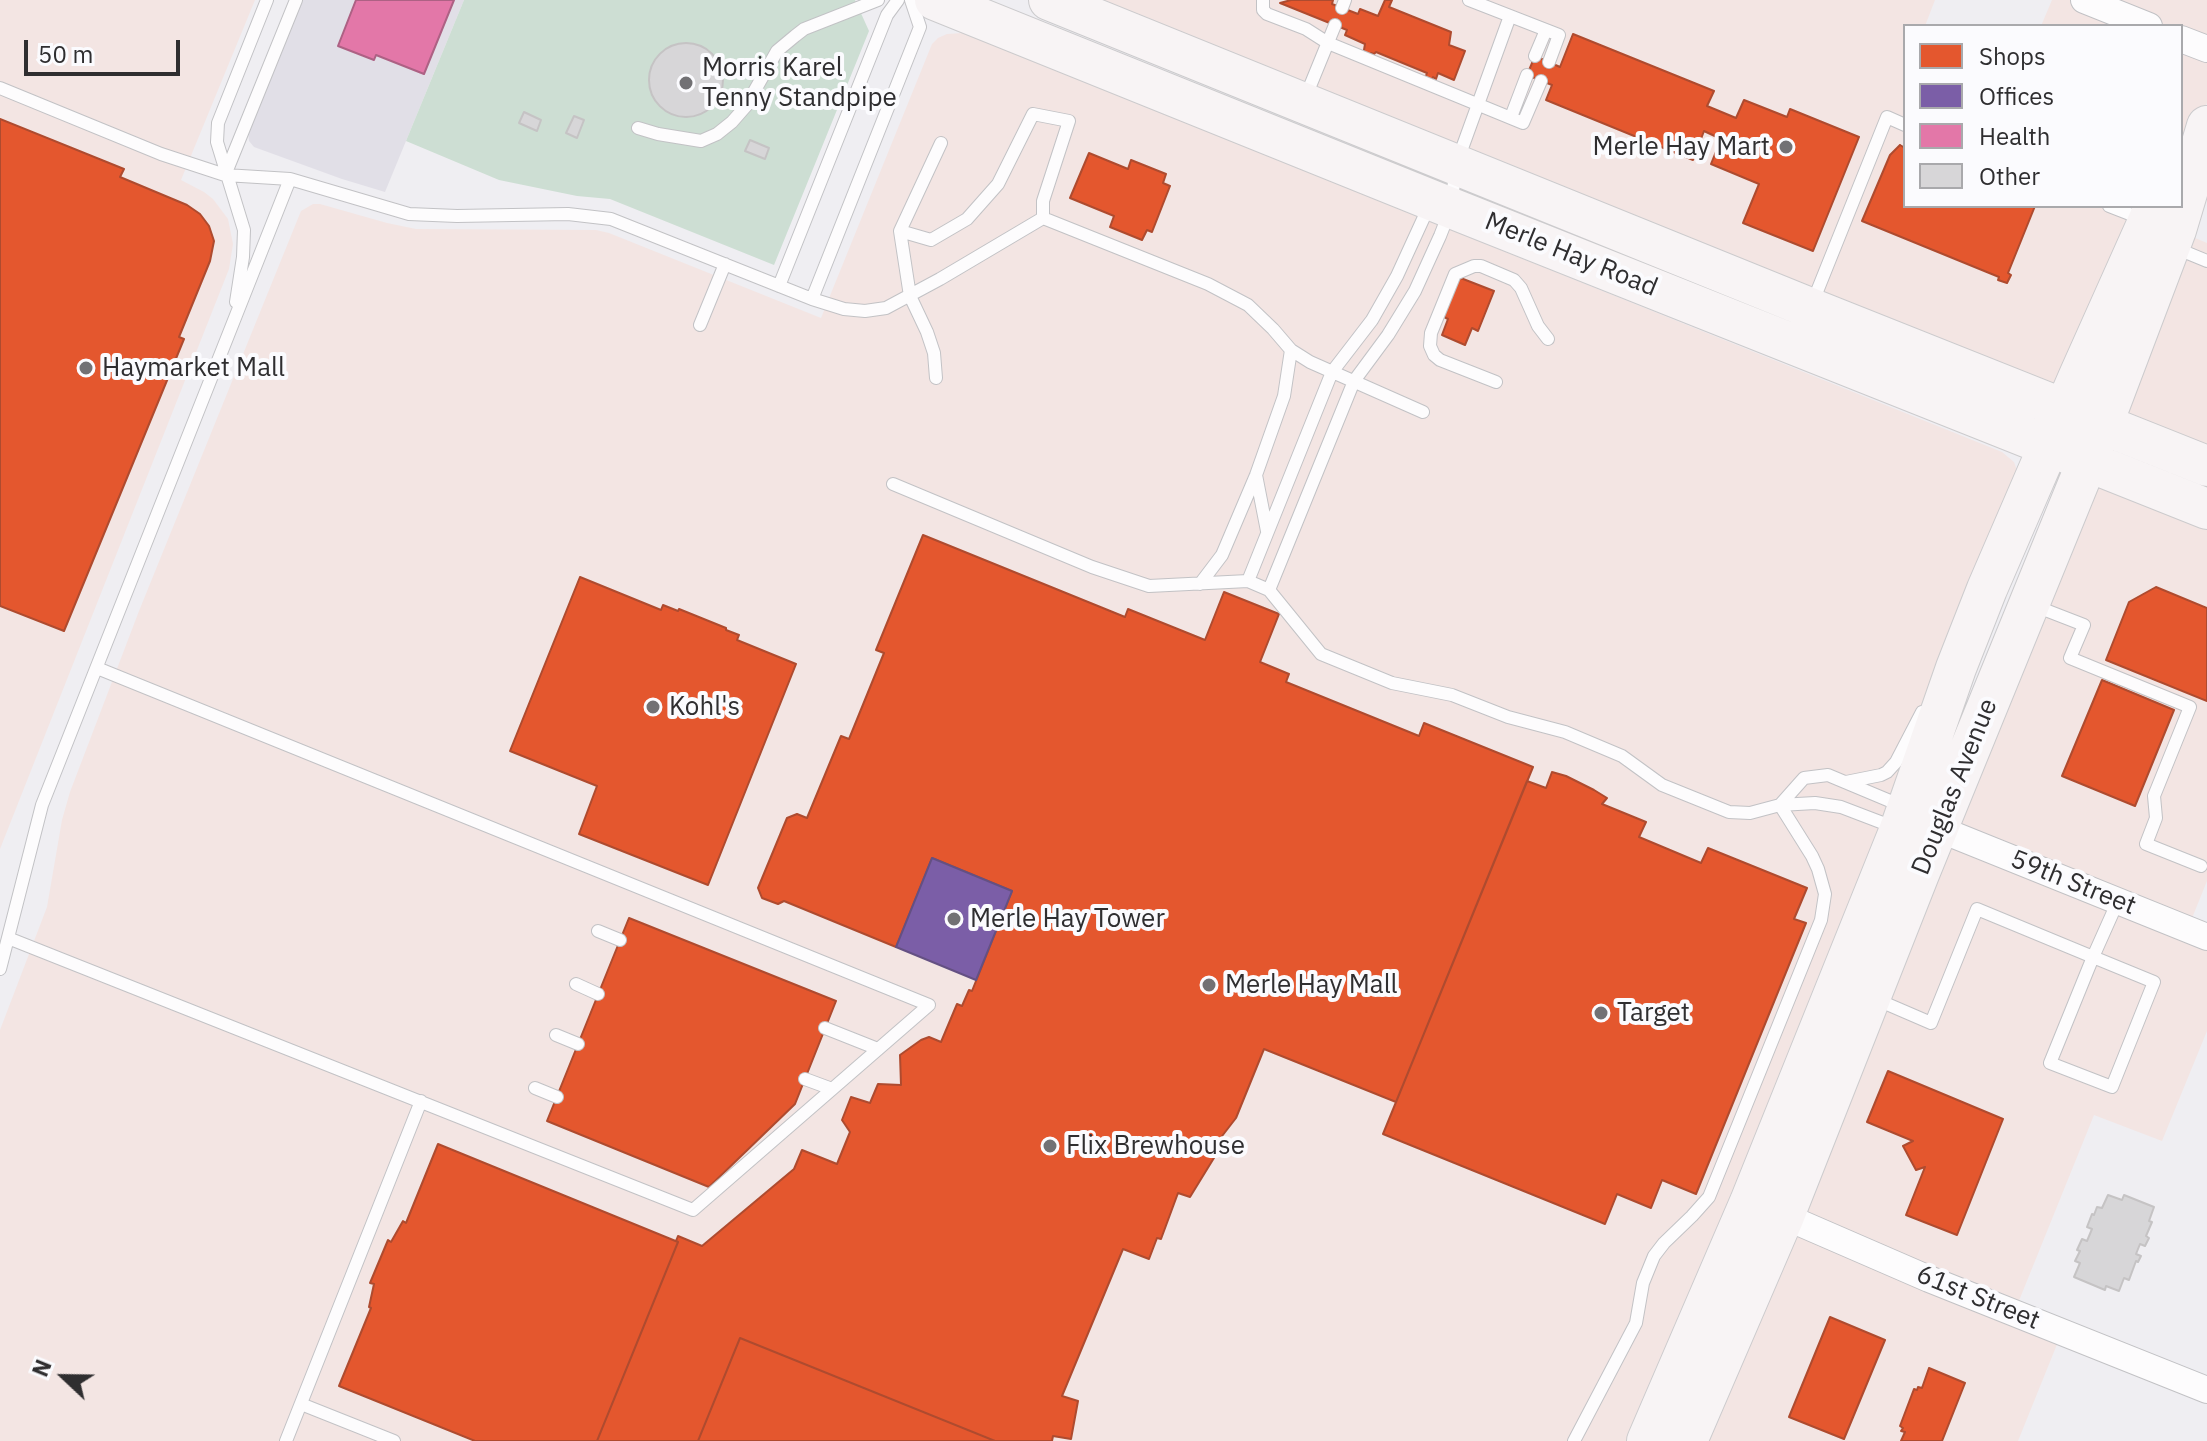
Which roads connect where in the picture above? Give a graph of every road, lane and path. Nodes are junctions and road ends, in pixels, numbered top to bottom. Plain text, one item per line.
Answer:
1 (267, 0) edge
2 (296, 0) edge
3 (878, 0) edge
4 (898, 0) edge
5 (911, 0) edge
6 (935, 0) edge
7 (1049, 0) edge
8 (1263, 0) edge
9 (1469, 0) edge
10 (2084, 0) edge
11 (1312, 16) dead end
12 (1510, 16) junction
13 (2144, 24) edge
14 (1335, 25) dead end
15 (1306, 29) junction
16 (1546, 30) junction
17 (2183, 40) edge
18 (1328, 43) junction
19 (2207, 49) edge
20 (1535, 56) dead end
21 (1549, 62) dead end
22 (1527, 75) dead end
23 (1541, 81) dead end
24 (0, 88) edge
25 (1304, 102) junction
26 (2207, 103) edge
27 (1478, 105) junction
28 (1511, 117) junction
29 (1903, 124) edge
30 (2207, 126) edge
31 (638, 128) dead end
32 (941, 143) dead end
33 (2183, 148) edge
34 (1456, 165) junction
35 (2183, 174) edge
36 (225, 175) junction
37 (290, 179) junction
38 (1442, 204) junction
39 (2114, 208) edge
40 (1043, 218) junction
41 (2158, 224) edge
42 (900, 231) junction
43 (2207, 261) edge
44 (725, 264) junction
45 (779, 286) junction
46 (910, 296) junction
47 (812, 299) junction
48 (1810, 308) junction
49 (233, 323) junction
50 (700, 325) dead end
51 (1548, 339) dead end
52 (1291, 350) junction
53 (1332, 372) junction
54 (936, 378) dead end
55 (1354, 381) junction
56 (1496, 382) dead end
57 (2064, 408) junction
58 (1423, 412) dead end
59 (2103, 423) junction
60 (2049, 446) junction
61 (2088, 461) junction
62 (2207, 466) edge
63 (1256, 475) junction
64 (893, 484) dead end
65 (2207, 509) edge
66 (1267, 533) junction
67 (1248, 581) junction
68 (1200, 584) junction
69 (1987, 589) junction
70 (1269, 590) junction
71 (2030, 604) junction
72 (97, 668) junction
73 (1938, 682) dead end
74 (1931, 695) dead end
75 (1846, 782) junction
76 (1780, 805) junction
77 (1915, 822) junction
78 (2201, 866) dead end
79 (2118, 901) junction
80 (598, 931) dead end
81 (2207, 937) edge
82 (8, 938) junction
83 (620, 940) dead end
84 (2093, 957) junction
85 (0, 969) edge
86 (576, 984) dead end
87 (598, 994) dead end
88 (1870, 997) junction
89 (825, 1028) dead end
90 (556, 1035) dead end
91 (578, 1044) dead end
92 (878, 1049) junction
93 (805, 1079) dead end
94 (535, 1088) dead end
95 (832, 1089) junction
96 (557, 1097) dead end
97 (421, 1101) junction
98 (1767, 1209) junction
99 (2207, 1390) edge
100 (301, 1404) junction
101 (286, 1441) edge
102 (394, 1441) edge
103 (1574, 1441) edge
104 (1647, 1441) edge
105 (1687, 1441) edge

1 - 36 lane
2 - 36 lane
3 - 31 lane
4 - 45 lane
5 - 47 lane
6 - 38 main road, Merle Hay Road
7 - 25 main road, Merle Hay Road
8 - 15 lane
9 - 12 lane
10 - 13 street
11 - 15 lane
12 - 16 lane
12 - 27 lane
14 - 18 lane
15 - 18 lane
16 - 20 lane
16 - 21 lane
17 - 19 street
18 - 25 lane
18 - 27 lane
22 - 28 lane
23 - 28 lane
24 - 36 lane
25 - 34 main road, Merle Hay Road
26 - 33 main road
27 - 28 lane
27 - 34 lane
29 - 48 lane
30 - 35 main road, Douglas Avenue
32 - 42 lane
34 - 38 lane
34 - 38 lane
34 - 48 main road, Merle Hay Road
36 - 37 lane
36 - 49 lane
37 - 44 lane
37 - 49 lane
38 - 53 lane
38 - 55 lane
38 - 60 main road, Merle Hay Road
39 - 41 lane
40 - 42 lane
40 - 46 lane
40 - 52 lane
41 - 43 lane
41 - 57 main road, Douglas Avenue
41 - 59 main road, Douglas Avenue
42 - 46 lane
44 - 45 lane
44 - 50 lane
45 - 47 lane
46 - 47 lane
46 - 54 lane
48 - 57 main road, Merle Hay Road
49 - 72 lane
51 - 56 lane
52 - 53 lane
52 - 63 lane
53 - 55 lane
53 - 66 lane
55 - 58 lane
55 - 70 lane
57 - 59 main road, Merle Hay Road
57 - 60 main road, Douglas Avenue
59 - 61 main road, Douglas Avenue
59 - 62 main road, Merle Hay Road
60 - 61 main road, Merle Hay Road
60 - 69 main road, Douglas Avenue
61 - 65 main road, Merle Hay Road
61 - 71 main road, Douglas Avenue
63 - 66 lane
63 - 68 lane
64 - 68 lane
66 - 67 lane
67 - 68 lane
67 - 70 lane
69 - 73 lane
69 - 77 main road, Douglas Avenue
70 - 76 lane
71 - 77 main road, Douglas Avenue
71 - 78 lane
72 - 82 lane
72 - 92 lane
74 - 75 lane
75 - 76 lane
75 - 77 lane
76 - 77 lane
76 - 103 lane
77 - 79 street, 59th Street
77 - 88 main road, Douglas Avenue
77 - 98 main road, Douglas Avenue
79 - 81 street, 59th Street
79 - 84 lane
80 - 83 lane
82 - 85 lane
82 - 97 lane
84 - 84 lane
84 - 88 lane
86 - 87 lane
88 - 98 main road, Douglas Avenue
89 - 92 lane
90 - 91 lane
92 - 95 lane
93 - 95 lane
94 - 96 lane
95 - 97 lane
97 - 100 lane
98 - 99 street, 61st Street
98 - 104 main road, Douglas Avenue
98 - 105 main road, Douglas Avenue
100 - 101 lane
100 - 102 lane

